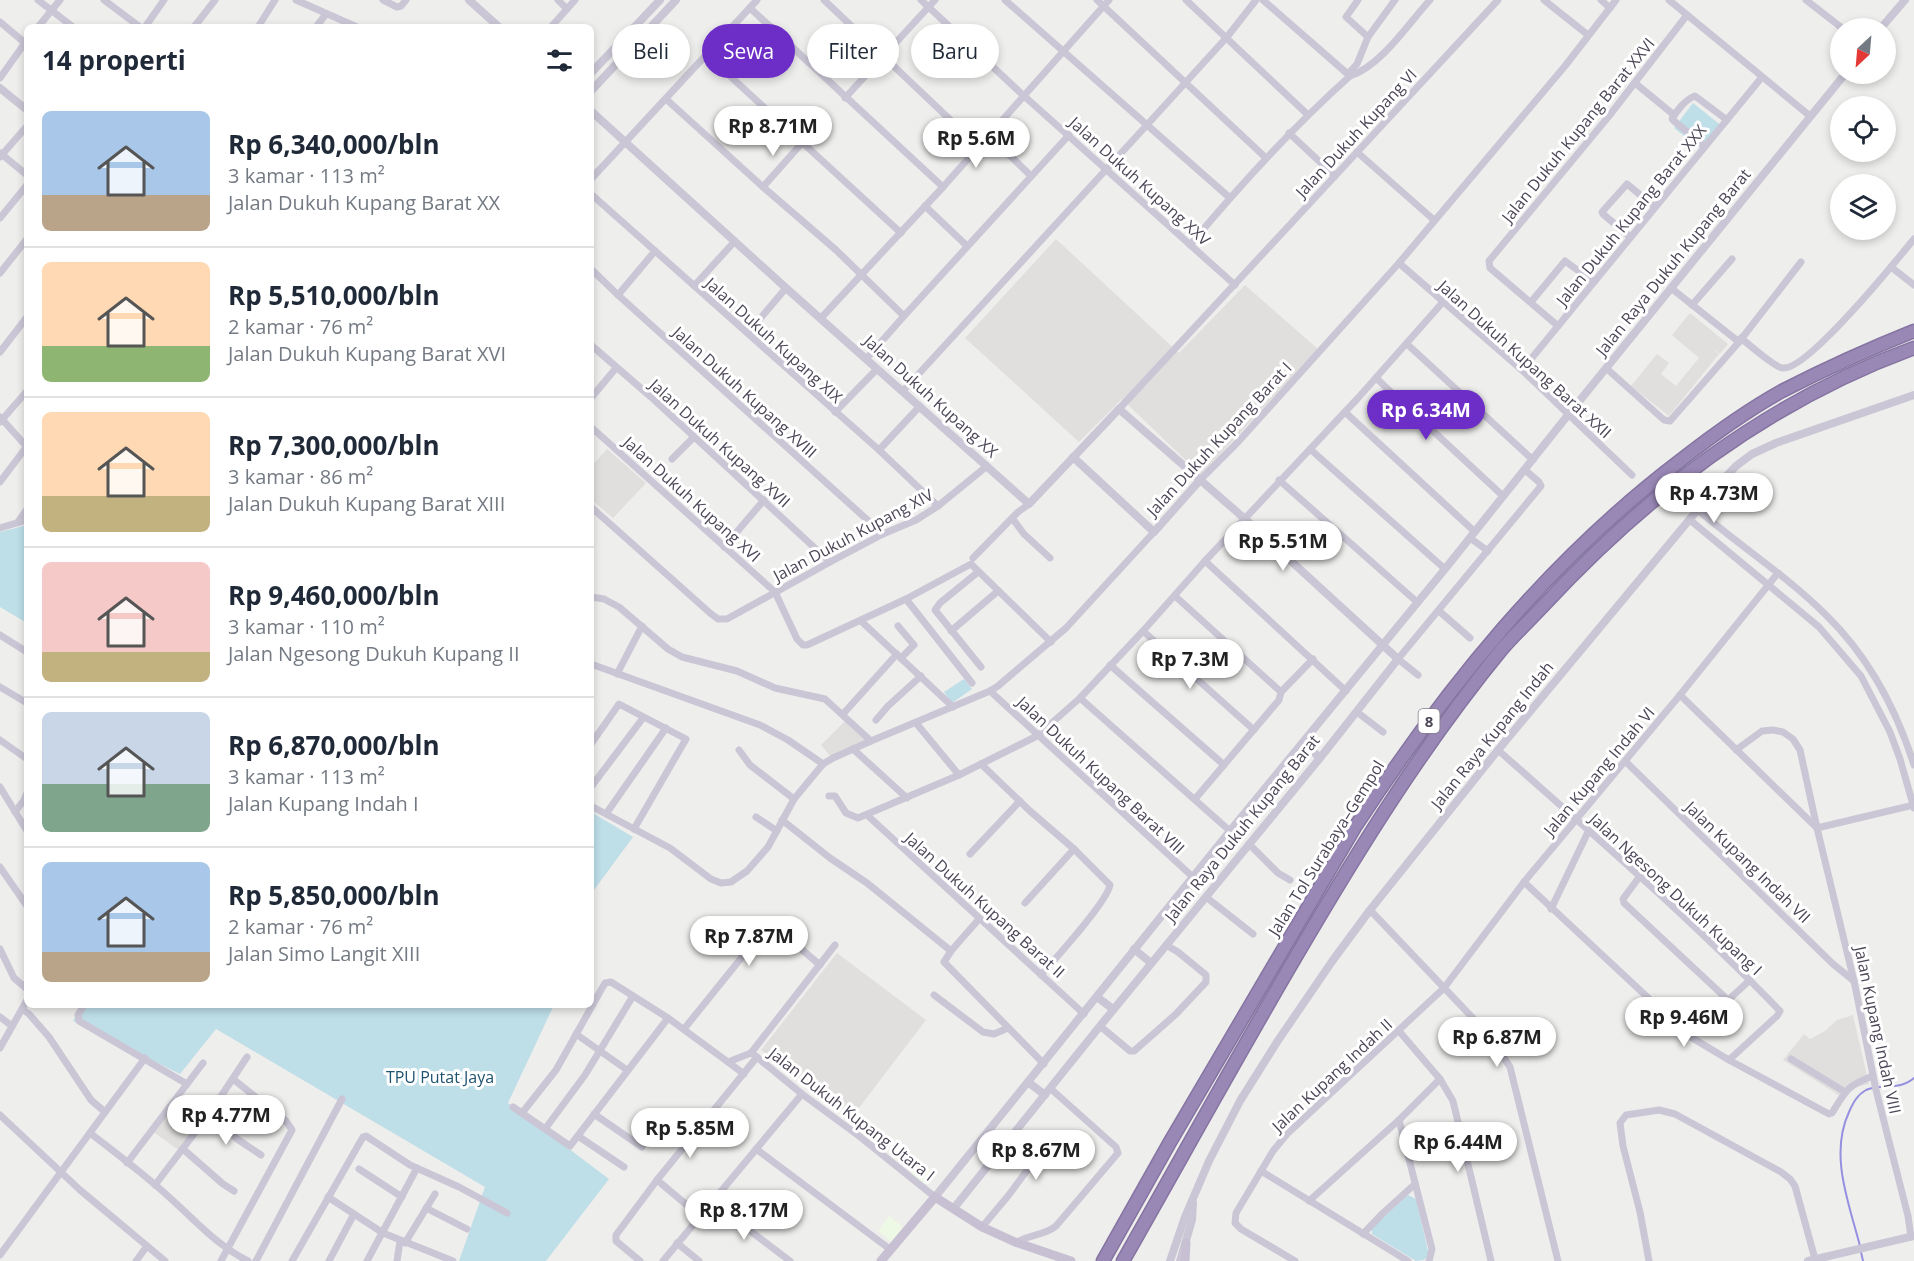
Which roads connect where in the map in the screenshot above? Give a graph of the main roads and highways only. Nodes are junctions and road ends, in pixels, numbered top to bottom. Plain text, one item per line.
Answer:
1 (1914, 331) edge
2 (1914, 348) edge
3 (1186, 1243) road end
4 (881, 1261) edge
5 (1071, 1261) edge
6 (1103, 1261) edge
7 (1123, 1261) edge
8 (1185, 1261) edge

1 - 6 highway, Jalan Tol Surabaya–Gempol / 8
2 - 7 highway, Jalan Tol Surabaya–Gempol / 8
3 - 8 main road
4 - 5 main road

